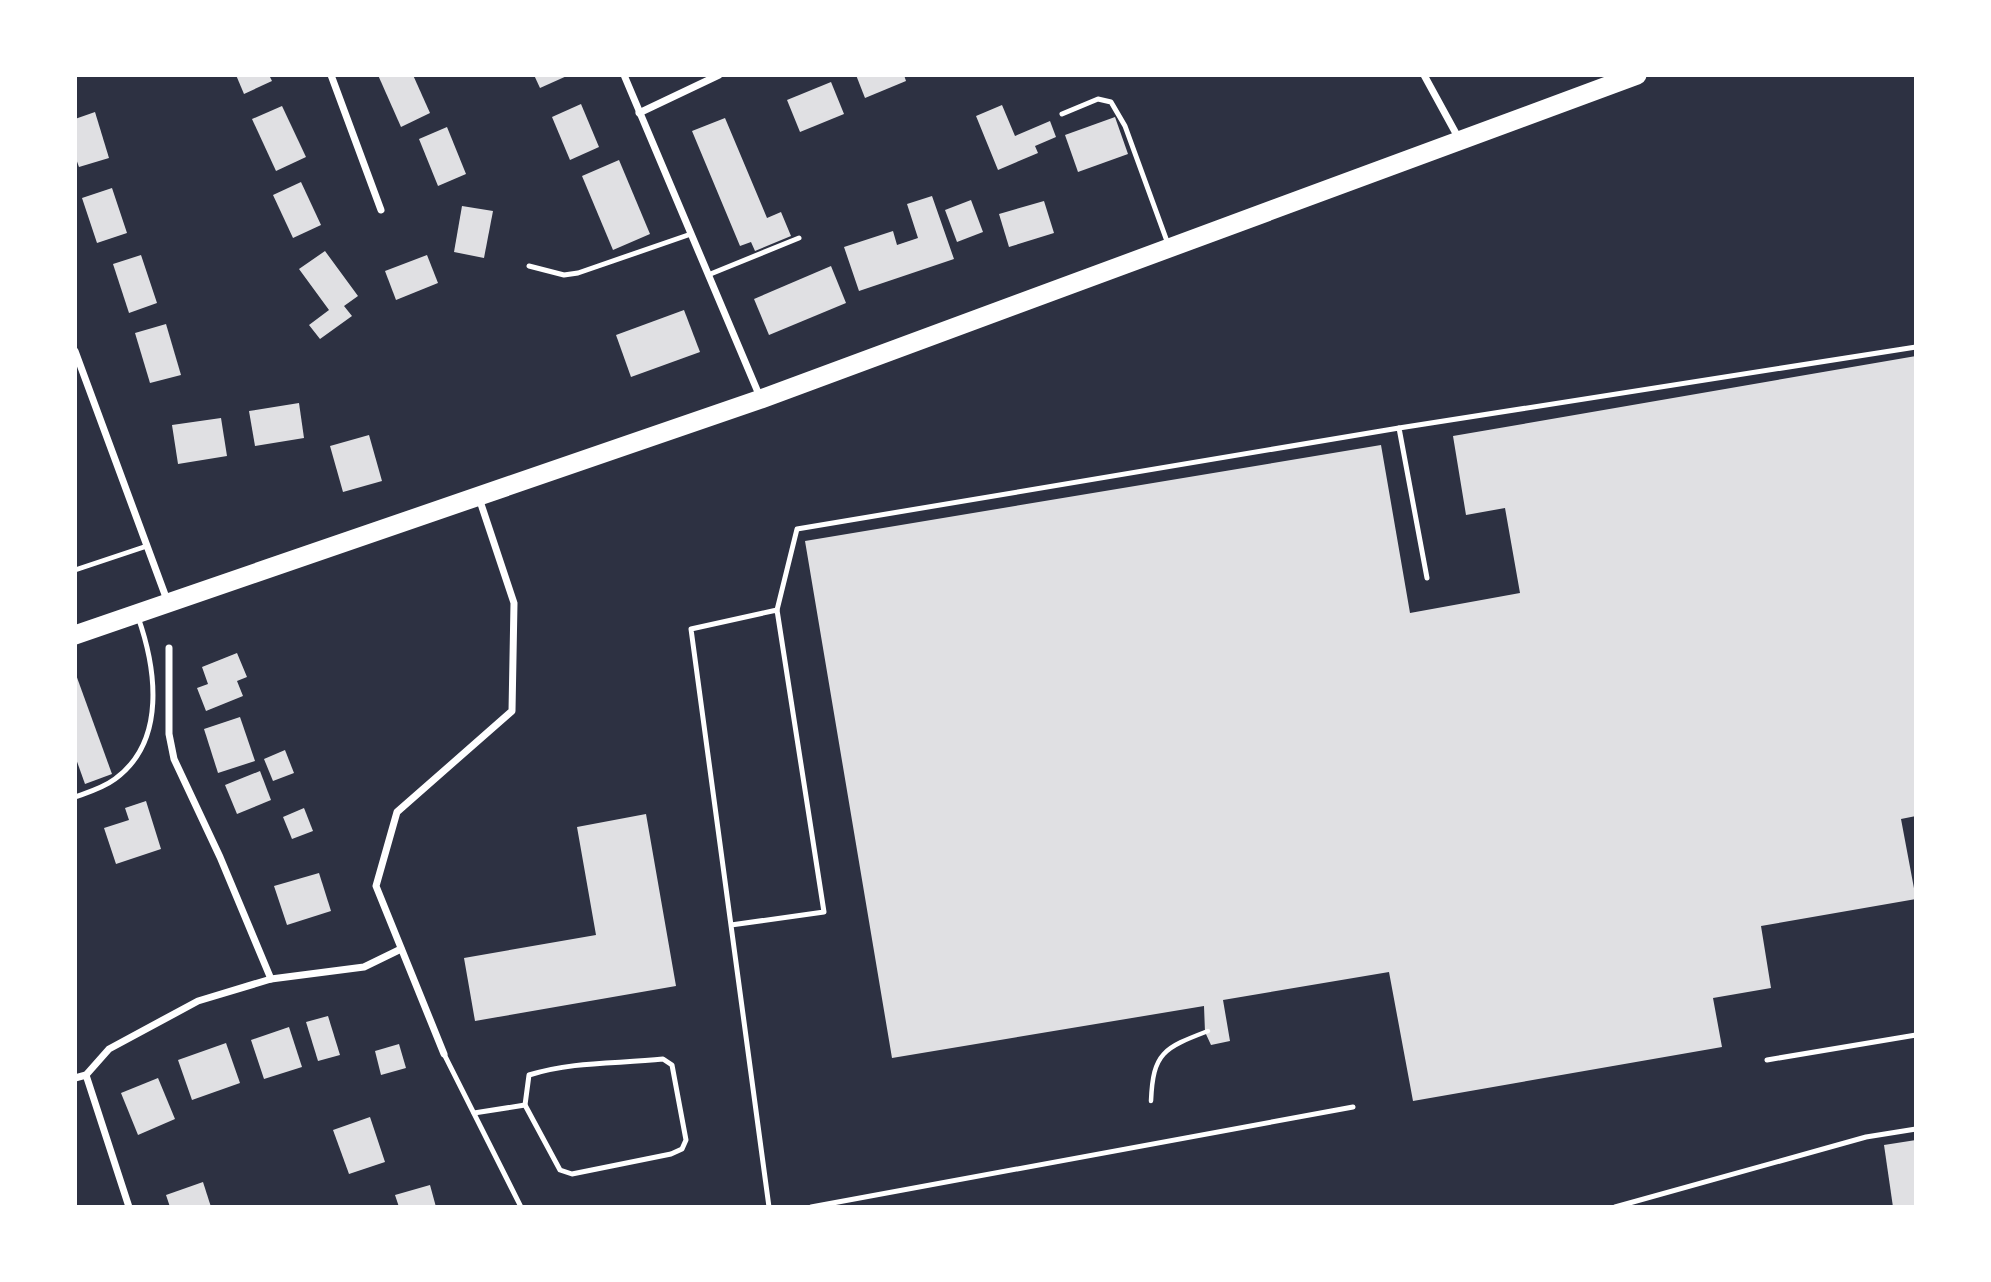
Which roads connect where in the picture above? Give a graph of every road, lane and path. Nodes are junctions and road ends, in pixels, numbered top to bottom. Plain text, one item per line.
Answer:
1 (331, 75) edge
2 (624, 75) edge
3 (719, 75) edge
4 (1424, 75) edge
5 (1637, 75) edge
6 (639, 113) junction
7 (1062, 114) dead end
8 (1461, 142) junction
9 (381, 210) dead end
10 (691, 234) junction
11 (799, 238) dead end
12 (1169, 247) junction
13 (529, 266) dead end
14 (708, 275) junction
15 (1916, 347) edge
16 (75, 351) edge
17 (761, 399) junction
18 (1399, 428) junction
19 (478, 498) junction
20 (147, 546) junction
21 (75, 570) edge
22 (1427, 578) dead end
23 (168, 603) junction
24 (777, 610) junction
25 (137, 614) junction
26 (75, 635) edge
27 (169, 648) dead end
28 (75, 797) edge
29 (731, 925) junction
30 (401, 949) junction
31 (271, 979) junction
32 (1208, 1031) dead end
33 (1916, 1035) edge
34 (444, 1054) joint
35 (1767, 1060) dead end
36 (86, 1075) junction
37 (75, 1079) edge
38 (1151, 1101) dead end
39 (525, 1105) junction
40 (1353, 1107) dead end
41 (474, 1113) junction
42 (1916, 1129) edge
43 (129, 1207) edge
44 (521, 1207) edge
45 (769, 1207) edge
46 (811, 1207) edge
47 (1615, 1207) edge

1 - 9 street
2 - 6 street
3 - 6 street
4 - 8 street
5 - 8 highway
6 - 10 street
7 - 12 lane
8 - 12 highway
10 - 13 lane
10 - 14 street
11 - 14 lane
12 - 17 highway
14 - 17 street
15 - 18 lane
16 - 20 street
17 - 19 highway
18 - 22 lane
18 - 24 lane
19 - 23 highway
19 - 30 street
20 - 21 lane
20 - 23 street
23 - 25 highway
24 - 29 lane
24 - 29 lane
25 - 26 highway
25 - 28 lane
27 - 31 street
29 - 45 lane
30 - 31 street
30 - 34 street
31 - 36 street
32 - 38 path
33 - 35 lane
34 - 41 lane
36 - 37 street
36 - 43 street
39 - 39 lane
39 - 41 lane
40 - 46 lane
41 - 44 lane
42 - 47 lane

